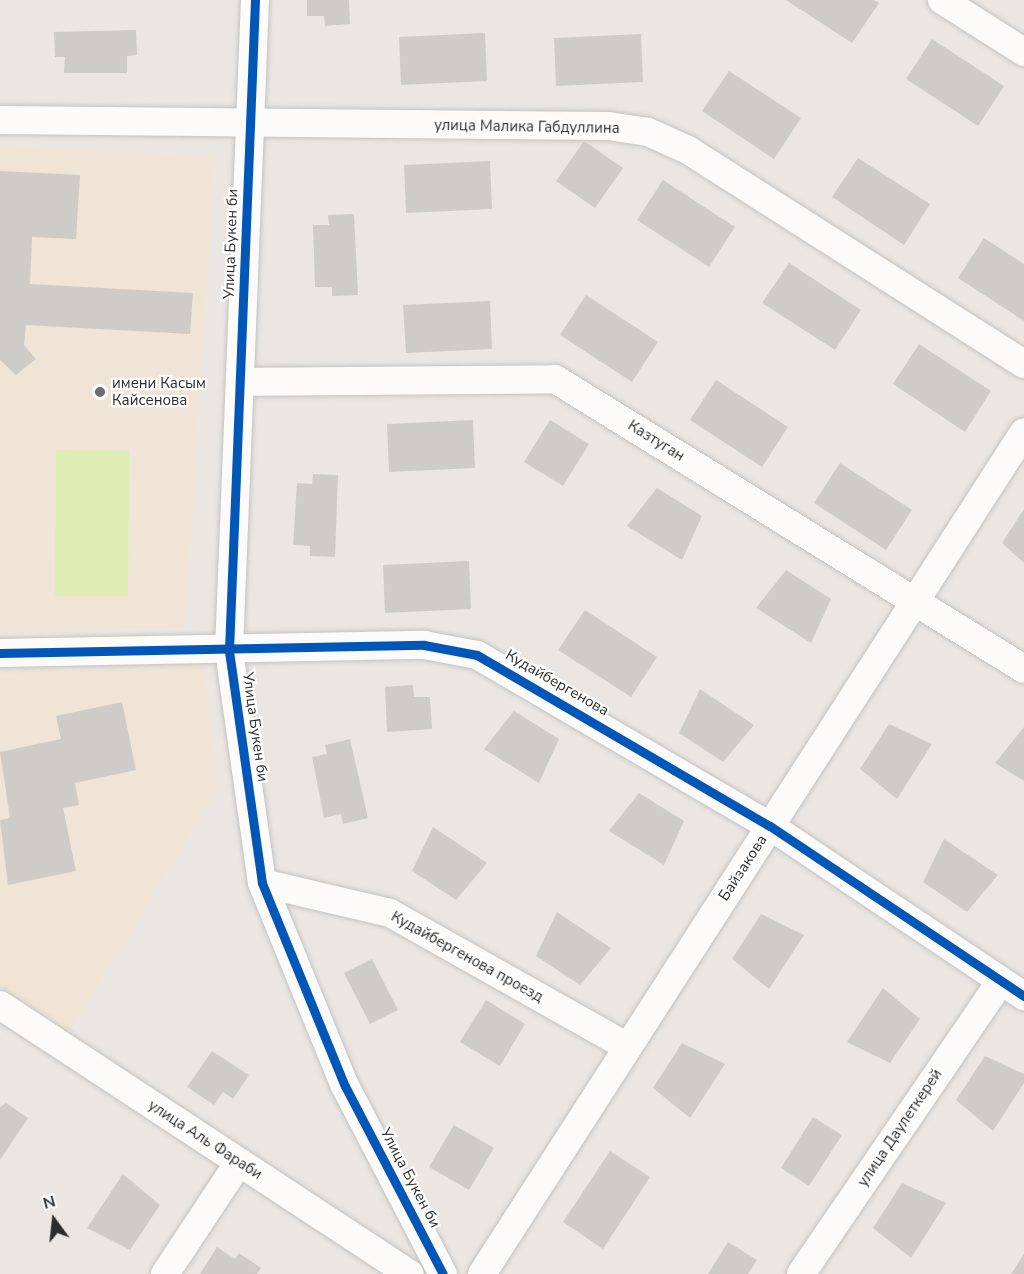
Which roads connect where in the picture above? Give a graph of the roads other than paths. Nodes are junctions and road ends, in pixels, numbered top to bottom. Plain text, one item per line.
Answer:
1 (255, 0) edge
2 (942, 0) edge
3 (1024, 52) edge
4 (0, 120) edge
5 (250, 125) junction
6 (1024, 364) edge
7 (240, 382) junction
8 (1024, 432) edge
9 (913, 604) junction
10 (229, 651) junction
11 (0, 653) edge
12 (1024, 669) edge
13 (770, 826) junction
14 (262, 883) junction
15 (1000, 982) junction
16 (1024, 996) edge
17 (4, 1017) edge
18 (628, 1047) junction
19 (239, 1162) junction
20 (165, 1274) edge
21 (410, 1274) edge
22 (443, 1274) edge
23 (482, 1274) edge
24 (801, 1274) edge

1 - 5 street, Улица Букен би
2 - 3 street
4 - 5 street, улица Малика Габдуллина
5 - 6 street, улица Малика Габдуллина
5 - 7 street, Улица Букен би
7 - 9 street, Казтуган
7 - 10 street, Улица Букен би
8 - 9 street, Байзакова
9 - 12 street, Казтуган
9 - 13 street, Байзакова
10 - 11 street, Кудайбергенова
10 - 13 street, Кудайбергенова
10 - 14 street, Улица Букен би
13 - 15 street, Кудайбергенова
13 - 18 street, Байзакова
14 - 18 street, Кудайбергенова проезд
14 - 22 street, Улица Букен би
15 - 16 street, Кудайбергенова
15 - 24 street, улица Даулеткерей
17 - 19 street, улица Аль Фараби
18 - 23 street, Байзакова
19 - 20 street
19 - 21 street, улица Аль Фараби

